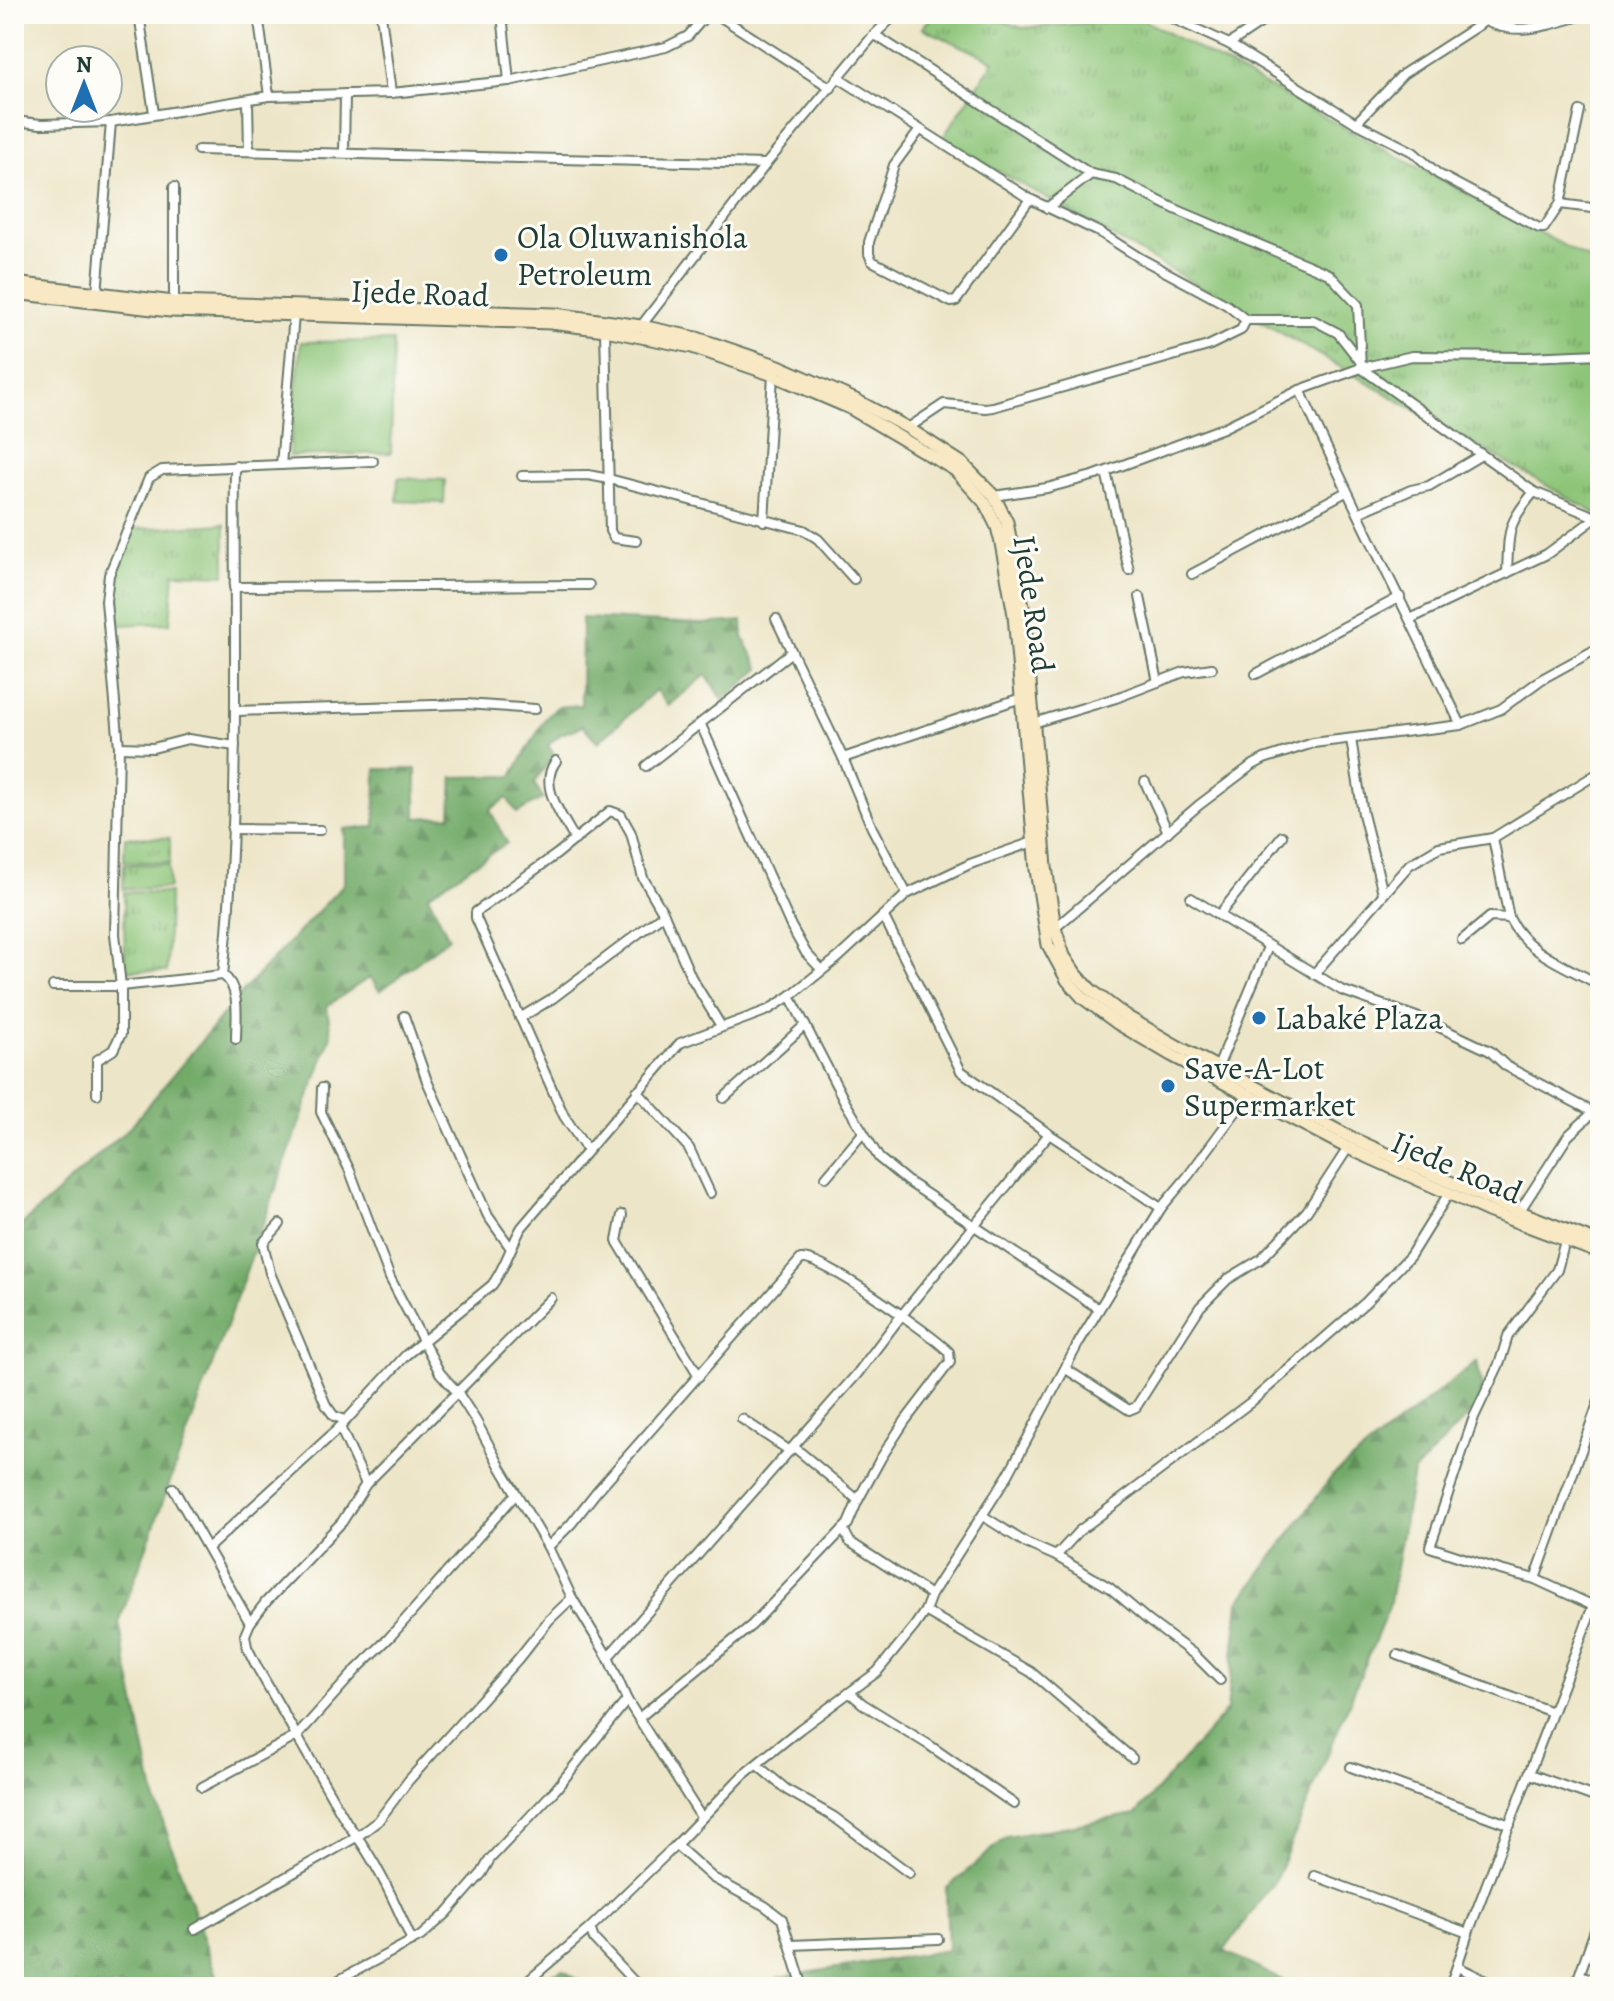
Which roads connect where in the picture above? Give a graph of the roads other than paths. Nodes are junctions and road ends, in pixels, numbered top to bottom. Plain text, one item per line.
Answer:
1 (139, 14) edge
2 (258, 14) edge
3 (381, 14) edge
4 (502, 14) edge
5 (707, 14) edge
6 (716, 14) edge
7 (896, 14) edge
8 (1163, 14) edge
9 (1274, 14) edge
10 (1475, 14) edge
11 (1587, 14) edge
12 (1485, 21) junction
13 (875, 35) junction
14 (1229, 44) junction
15 (839, 78) junction
16 (509, 81) junction
17 (831, 88) junction
18 (391, 93) junction
19 (345, 94) junction
20 (269, 96) junction
21 (14, 98) edge
22 (248, 101) junction
23 (1580, 111) dead end
24 (154, 113) junction
25 (124, 119) edge
26 (16, 120) edge
27 (1356, 123) junction
28 (44, 124) edge
29 (111, 124) edge
30 (919, 131) junction
31 (198, 150) dead end
32 (249, 151) junction
33 (344, 153) junction
34 (766, 164) junction
35 (1091, 174) junction
36 (174, 187) dead end
37 (1030, 199) junction
38 (1560, 204) junction
39 (1047, 208) junction
40 (1600, 209) edge
41 (14, 283) edge
42 (14, 293) edge
43 (97, 294) junction
44 (174, 302) junction
45 (240, 309) junction
46 (294, 315) junction
47 (1246, 320) junction
48 (641, 326) junction
49 (605, 330) junction
50 (1600, 354) edge
51 (1361, 364) junction
52 (773, 375) junction
53 (1300, 390) junction
54 (908, 428) junction
55 (1481, 455) junction
56 (373, 461) dead end
57 (281, 465) junction
58 (235, 466) junction
59 (1106, 472) junction
60 (522, 476) dead end
61 (609, 479) junction
62 (1346, 492) junction
63 (1534, 492) junction
64 (994, 496) junction
65 (1358, 513) junction
66 (1599, 518) edge
67 (764, 521) junction
68 (636, 541) dead end
69 (1129, 570) dead end
70 (1507, 573) junction
71 (1192, 574) dead end
72 (854, 579) dead end
73 (589, 585) dead end
74 (234, 587) junction
75 (1140, 597) dead end
76 (1400, 597) junction
77 (776, 619) dead end
78 (1410, 619) junction
79 (1600, 647) edge
80 (790, 653) junction
81 (1212, 668) dead end
82 (1256, 674) dead end
83 (1158, 682) junction
84 (1021, 698) junction
85 (535, 709) dead end
86 (236, 711) junction
87 (1033, 723) junction
88 (701, 725) junction
89 (1461, 725) junction
90 (1351, 739) junction
91 (235, 746) junction
92 (119, 747) junction
93 (843, 758) junction
94 (556, 761) dead end
95 (646, 766) dead end
96 (1600, 772) edge
97 (1145, 782) dead end
98 (232, 829) junction
99 (320, 830) dead end
100 (1168, 832) junction
101 (1282, 836) dead end
102 (1493, 838) junction
103 (575, 840) junction
104 (1033, 842) junction
105 (1383, 893) junction
106 (907, 894) junction
107 (1191, 898) dead end
108 (664, 914) junction
109 (883, 915) junction
110 (1219, 915) junction
111 (1509, 918) junction
112 (1055, 928) junction
113 (1462, 940) dead end
114 (1268, 947) junction
115 (822, 970) junction
116 (1314, 974) junction
117 (223, 975) junction
118 (1600, 985) edge
119 (53, 986) dead end
120 (121, 986) junction
121 (790, 996) junction
122 (404, 1016) dead end
123 (520, 1018) junction
124 (805, 1025) junction
125 (721, 1026) junction
126 (236, 1039) dead end
127 (1218, 1067) junction
128 (322, 1088) dead end
129 (637, 1091) junction
130 (97, 1094) dead end
131 (1249, 1094) junction
132 (724, 1098) dead end
133 (1596, 1109) edge
134 (863, 1133) junction
135 (1049, 1134) junction
136 (1348, 1148) junction
137 (587, 1150) junction
138 (826, 1177) dead end
139 (710, 1193) dead end
140 (1449, 1193) junction
141 (1161, 1208) junction
142 (1519, 1212) junction
143 (622, 1215) dead end
144 (280, 1224) dead end
145 (975, 1226) junction
146 (1565, 1241) junction
147 (1600, 1243) edge
148 (510, 1247) junction
149 (1600, 1253) edge
150 (551, 1298) dead end
151 (1099, 1309) junction
152 (901, 1316) junction
153 (423, 1340) junction
154 (1066, 1369) junction
155 (699, 1376) junction
156 (458, 1393) junction
157 (1600, 1398) edge
158 (742, 1419) dead end
159 (343, 1424) junction
160 (792, 1449) junction
161 (366, 1484) junction
162 (173, 1488) dead end
163 (516, 1494) junction
164 (858, 1500) junction
165 (983, 1516) junction
166 (843, 1529) junction
167 (548, 1547) junction
168 (208, 1548) junction
169 (1056, 1556) junction
170 (1535, 1579) junction
171 (931, 1595) junction
172 (572, 1598) junction
173 (1597, 1608) edge
174 (925, 1611) junction
175 (250, 1623) junction
176 (1398, 1655) dead end
177 (608, 1657) junction
178 (1220, 1680) dead end
179 (850, 1693) junction
180 (627, 1700) junction
181 (1552, 1712) junction
182 (640, 1717) junction
183 (297, 1736) junction
184 (1132, 1758) dead end
185 (757, 1765) junction
186 (1351, 1767) dead end
187 (1530, 1774) junction
188 (202, 1787) dead end
189 (1600, 1799) edge
190 (1014, 1804) dead end
191 (701, 1817) junction
192 (1510, 1825) junction
193 (358, 1836) junction
194 (676, 1845) junction
195 (909, 1873) dead end
196 (1315, 1876) dead end
197 (1600, 1916) edge
198 (590, 1928) junction
199 (195, 1929) dead end
200 (1468, 1933) junction
201 (938, 1939) dead end
202 (412, 1941) junction
203 (791, 1945) junction
204 (1458, 1967) junction
205 (1580, 1975) junction
206 (1600, 1982) edge
207 (326, 1987) edge
208 (521, 1987) edge
209 (639, 1987) edge
210 (803, 1987) edge
211 (1450, 1987) edge
212 (1499, 1987) edge
213 (1575, 1987) edge

1 - 24 street
2 - 20 street
3 - 18 street
4 - 16 street
5 - 16 street
6 - 17 street
7 - 13 street
8 - 14 street
9 - 14 street
10 - 12 street
11 - 12 street
12 - 27 street
13 - 15 street
13 - 35 street
14 - 27 street
15 - 17 street
15 - 30 street
16 - 18 street
17 - 34 street
18 - 19 street
19 - 20 street
19 - 33 street
20 - 22 street
21 - 26 street
22 - 24 street
22 - 32 street
23 - 38 street
24 - 25 street
26 - 28 street
27 - 38 street
29 - 43 street
30 - 37 street
30 - 37 street
31 - 32 street
32 - 33 street
33 - 34 street
34 - 48 street
35 - 39 street
35 - 51 street
36 - 44 street
37 - 39 street
38 - 40 street
39 - 47 street
41 - 43 main road, Ijede Road
42 - 45 main road, Ijede Road
43 - 44 main road, Ijede Road
44 - 45 main road, Ijede Road
45 - 46 main road, Ijede Road
45 - 48 main road, Ijede Road
46 - 49 main road, Ijede Road
46 - 57 street
47 - 51 street
47 - 54 street
48 - 54 main road, Ijede Road
49 - 52 main road, Ijede Road
49 - 61 street
50 - 51 street
51 - 53 street
51 - 55 street
52 - 67 street
52 - 84 main road, Ijede Road
53 - 59 street
53 - 62 street
54 - 64 main road, Ijede Road
55 - 63 street
55 - 65 street
56 - 57 street
57 - 58 street
58 - 74 street
58 - 92 street
59 - 64 street
59 - 69 street
60 - 61 street
61 - 67 street
61 - 68 street
62 - 65 street
62 - 71 street
63 - 66 street
63 - 70 street
64 - 87 main road, Ijede Road
65 - 76 street
66 - 70 street
67 - 72 street
70 - 78 street
73 - 74 street
74 - 86 street
75 - 83 street
76 - 78 street
76 - 82 street
77 - 80 street
78 - 89 street
79 - 89 street
80 - 88 street
80 - 93 street
81 - 83 street
83 - 87 street
84 - 93 street
84 - 104 main road, Ijede Road
85 - 86 street
86 - 91 street
87 - 112 main road, Ijede Road
88 - 95 street
88 - 115 street
89 - 90 street
90 - 100 street
90 - 105 street
91 - 92 street
91 - 98 street
92 - 120 street
93 - 106 street
94 - 103 street
96 - 102 street
97 - 100 street
98 - 99 street
98 - 117 street
100 - 112 street
101 - 110 street
102 - 105 street
102 - 111 street
103 - 108 street
103 - 123 street
104 - 106 street
104 - 131 main road, Ijede Road
105 - 116 street
106 - 109 street
107 - 110 street
108 - 123 street
108 - 125 street
109 - 115 street
109 - 135 street
110 - 114 street
111 - 113 street
111 - 118 street
112 - 127 main road, Ijede Road
114 - 116 street
114 - 127 street
115 - 121 street
116 - 133 street
117 - 120 street
117 - 126 street
119 - 120 street
120 - 130 street
121 - 124 street
121 - 125 street
122 - 148 street
123 - 137 street
124 - 132 street
124 - 134 street
125 - 129 street
127 - 142 main road, Ijede Road
128 - 153 street
129 - 137 street
129 - 139 street
131 - 136 main road, Ijede Road
131 - 141 street
133 - 142 street
134 - 138 street
134 - 145 street
135 - 141 street
135 - 145 street
136 - 140 main road, Ijede Road
136 - 154 street
137 - 148 street
140 - 146 main road, Ijede Road
140 - 169 street
141 - 151 street
142 - 147 main road, Ijede Road
143 - 155 street
144 - 159 street
145 - 151 street
145 - 152 street
146 - 149 main road, Ijede Road
146 - 170 street
148 - 153 street
150 - 156 street
151 - 154 street
152 - 155 street
152 - 160 street
152 - 164 street
153 - 156 street
153 - 159 street
154 - 165 street
155 - 167 street
156 - 161 street
156 - 163 street
157 - 170 street
158 - 160 street
159 - 161 street
159 - 168 street
160 - 164 street
160 - 177 street
161 - 175 street
162 - 168 street
163 - 167 street
163 - 183 street
164 - 166 street
165 - 169 street
165 - 171 street
166 - 171 street
166 - 182 street
167 - 172 street
168 - 175 street
169 - 178 street
170 - 173 street
171 - 174 street
172 - 177 street
172 - 193 street
173 - 181 street
174 - 179 street
174 - 184 street
175 - 183 street
176 - 181 street
177 - 180 street
179 - 185 street
179 - 190 street
180 - 182 street
180 - 202 street
181 - 187 street
182 - 191 street
183 - 188 street
183 - 193 street
185 - 191 street
185 - 195 street
186 - 192 street
187 - 189 street
187 - 192 street
191 - 194 street
192 - 200 street
193 - 199 street
193 - 202 street
194 - 198 street
194 - 203 street
196 - 200 street
197 - 205 street
198 - 208 street
198 - 209 street
200 - 204 street
201 - 203 street
202 - 207 street
203 - 210 street
204 - 211 street
204 - 212 street
205 - 206 street
205 - 213 street

